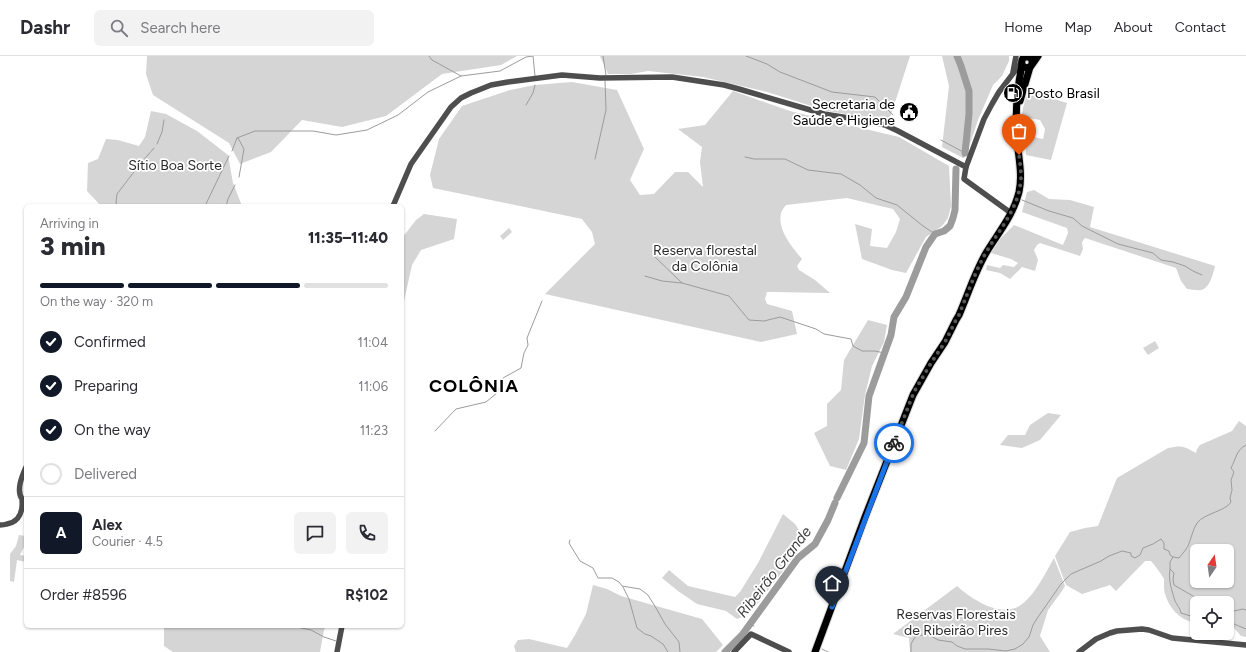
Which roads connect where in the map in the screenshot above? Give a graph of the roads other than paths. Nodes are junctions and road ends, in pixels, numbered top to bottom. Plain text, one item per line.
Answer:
1 (1038, 56) edge
2 (1022, 59) edge
3 (1031, 66) junction
4 (1012, 76) junction
5 (1016, 110) junction
6 (966, 167) junction
7 (394, 204) edge
8 (1011, 213) junction
9 (24, 472) edge
10 (1, 525) edge
11 (342, 628) edge
12 (1246, 645) edge
13 (337, 652) edge
14 (734, 652) edge
15 (789, 652) edge
16 (815, 652) edge
17 (1079, 652) edge

1 - 3 main road
2 - 3 main road
2 - 4 street
2 - 4 street
2 - 5 main road
3 - 5 main road
4 - 6 street
5 - 8 main road
6 - 7 street
6 - 8 street
8 - 16 main road
9 - 10 street
11 - 13 street
12 - 17 street
14 - 15 street

